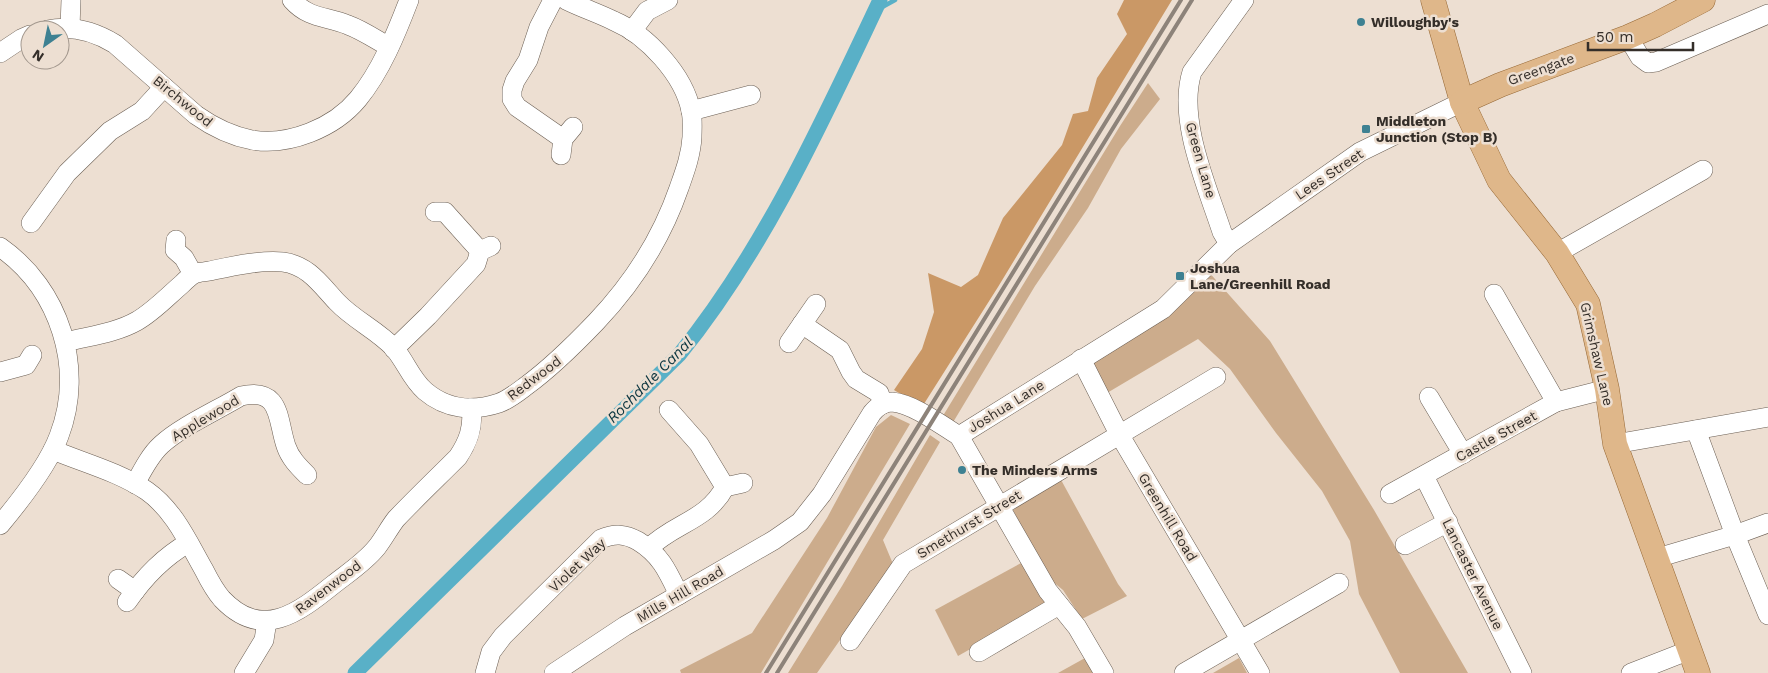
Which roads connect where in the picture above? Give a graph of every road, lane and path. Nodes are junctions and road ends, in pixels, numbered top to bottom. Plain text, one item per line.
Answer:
1 (71, 0) edge
2 (292, 0) edge
3 (409, 0) edge
4 (552, 0) edge
5 (566, 0) edge
6 (668, 0) edge
7 (1244, 0) edge
8 (1433, 0) edge
9 (1702, 0) edge
10 (1768, 14) edge
11 (70, 28) joint
12 (632, 31) junction
13 (1628, 37) junction
14 (20, 40) edge
15 (389, 47) junction
16 (0, 53) edge
17 (164, 88) junction
18 (751, 95) dead end
19 (1462, 102) junction
20 (691, 111) junction
21 (566, 140) dead end
22 (1702, 170) dead end
23 (32, 212) dead end
24 (435, 212) dead end
25 (1229, 244) junction
26 (0, 247) edge
27 (172, 249) dead end
28 (1558, 253) junction
29 (193, 274) junction
30 (1494, 294) dead end
31 (816, 304) dead end
32 (802, 324) junction
33 (66, 342) junction
34 (789, 343) dead end
35 (394, 349) junction
36 (1081, 359) junction
37 (31, 366) dead end
38 (0, 372) edge
39 (1216, 377) dead end
40 (1607, 389) junction
41 (1429, 397) dead end
42 (1556, 402) junction
43 (883, 404) junction
44 (471, 408) junction
45 (669, 410) dead end
46 (1768, 417) edge
47 (1696, 430) junction
48 (1119, 434) junction
49 (959, 436) junction
50 (1616, 444) junction
51 (53, 450) junction
52 (1463, 454) junction
53 (307, 475) dead end
54 (1424, 476) junction
55 (135, 484) junction
56 (1390, 494) dead end
57 (999, 506) junction
58 (1448, 522) junction
59 (1768, 522) edge
60 (0, 525) edge
61 (1735, 535) junction
62 (188, 543) junction
63 (1405, 545) dead end
64 (649, 548) junction
65 (1657, 558) junction
66 (118, 579) dead end
67 (1339, 583) dead end
68 (679, 595) junction
69 (1059, 605) junction
70 (1768, 615) edge
71 (267, 620) junction
72 (850, 641) dead end
73 (1241, 641) junction
74 (1690, 650) junction
75 (979, 652) dead end
76 (574, 667) edge
77 (244, 673) edge
78 (485, 673) edge
79 (554, 673) edge
80 (1104, 673) edge
81 (1184, 673) edge
82 (1260, 673) edge
83 (1522, 673) edge
84 (1631, 673) edge
85 (1698, 673) edge

1 - 11 street
2 - 15 street
3 - 15 street, Birchwood
4 - 21 street
5 - 12 street, Redwood
6 - 12 street
7 - 25 street, Green Lane
8 - 19 main road, Grimshaw Lane
9 - 13 main road, Greengate
10 - 13 street
11 - 17 street, Birchwood
12 - 20 street, Redwood
13 - 19 main road, Greengate
14 - 16 street
15 - 17 street, Birchwood
17 - 23 street
18 - 20 street
19 - 25 street, Lees Street
19 - 28 main road, Grimshaw Lane
20 - 44 street, Redwood
22 - 28 street
24 - 35 street
25 - 36 street, Joshua Lane
26 - 33 street
27 - 29 street
28 - 40 main road, Grimshaw Lane
29 - 33 street
29 - 35 street, Redwood
30 - 42 street
31 - 32 street
32 - 34 street
32 - 43 street
33 - 51 street
35 - 44 street, Redwood
36 - 48 street, Greenhill Road
36 - 49 street, Joshua Lane
37 - 38 street
39 - 48 street, Smethurst Street
40 - 42 street, Castle Street
40 - 50 main road, Grimshaw Lane
41 - 52 street
42 - 52 street, Castle Street
43 - 49 street, Joshua Lane
43 - 68 street, Mills Hill Road
44 - 71 street, Ravenwood
45 - 64 street
46 - 47 street
47 - 50 street
47 - 61 street
48 - 57 street, Smethurst Street
48 - 73 street, Greenhill Road
49 - 57 street
50 - 65 main road, Grimshaw Lane
51 - 55 street, Ravenwood
51 - 60 street
52 - 54 street, Castle Street
53 - 55 street, Applewood
54 - 56 street, Castle Street
54 - 58 street, Lancaster Avenue
55 - 62 street, Ravenwood
57 - 69 street
57 - 72 street, Smethurst Street
58 - 63 street
58 - 83 street, Lancaster Avenue
59 - 61 street
61 - 65 street
61 - 70 street
62 - 66 street
62 - 71 street, Ravenwood
64 - 68 street, Violet Way
64 - 78 street, Violet Way
65 - 74 main road, Grimshaw Lane
67 - 73 street
68 - 76 street, Mills Hill Road
69 - 75 street
69 - 80 street
71 - 77 street
73 - 81 street
73 - 82 street, Greenhill Road
74 - 84 street
74 - 85 main road, Grimshaw Lane
76 - 79 street, Mills Hill Road

